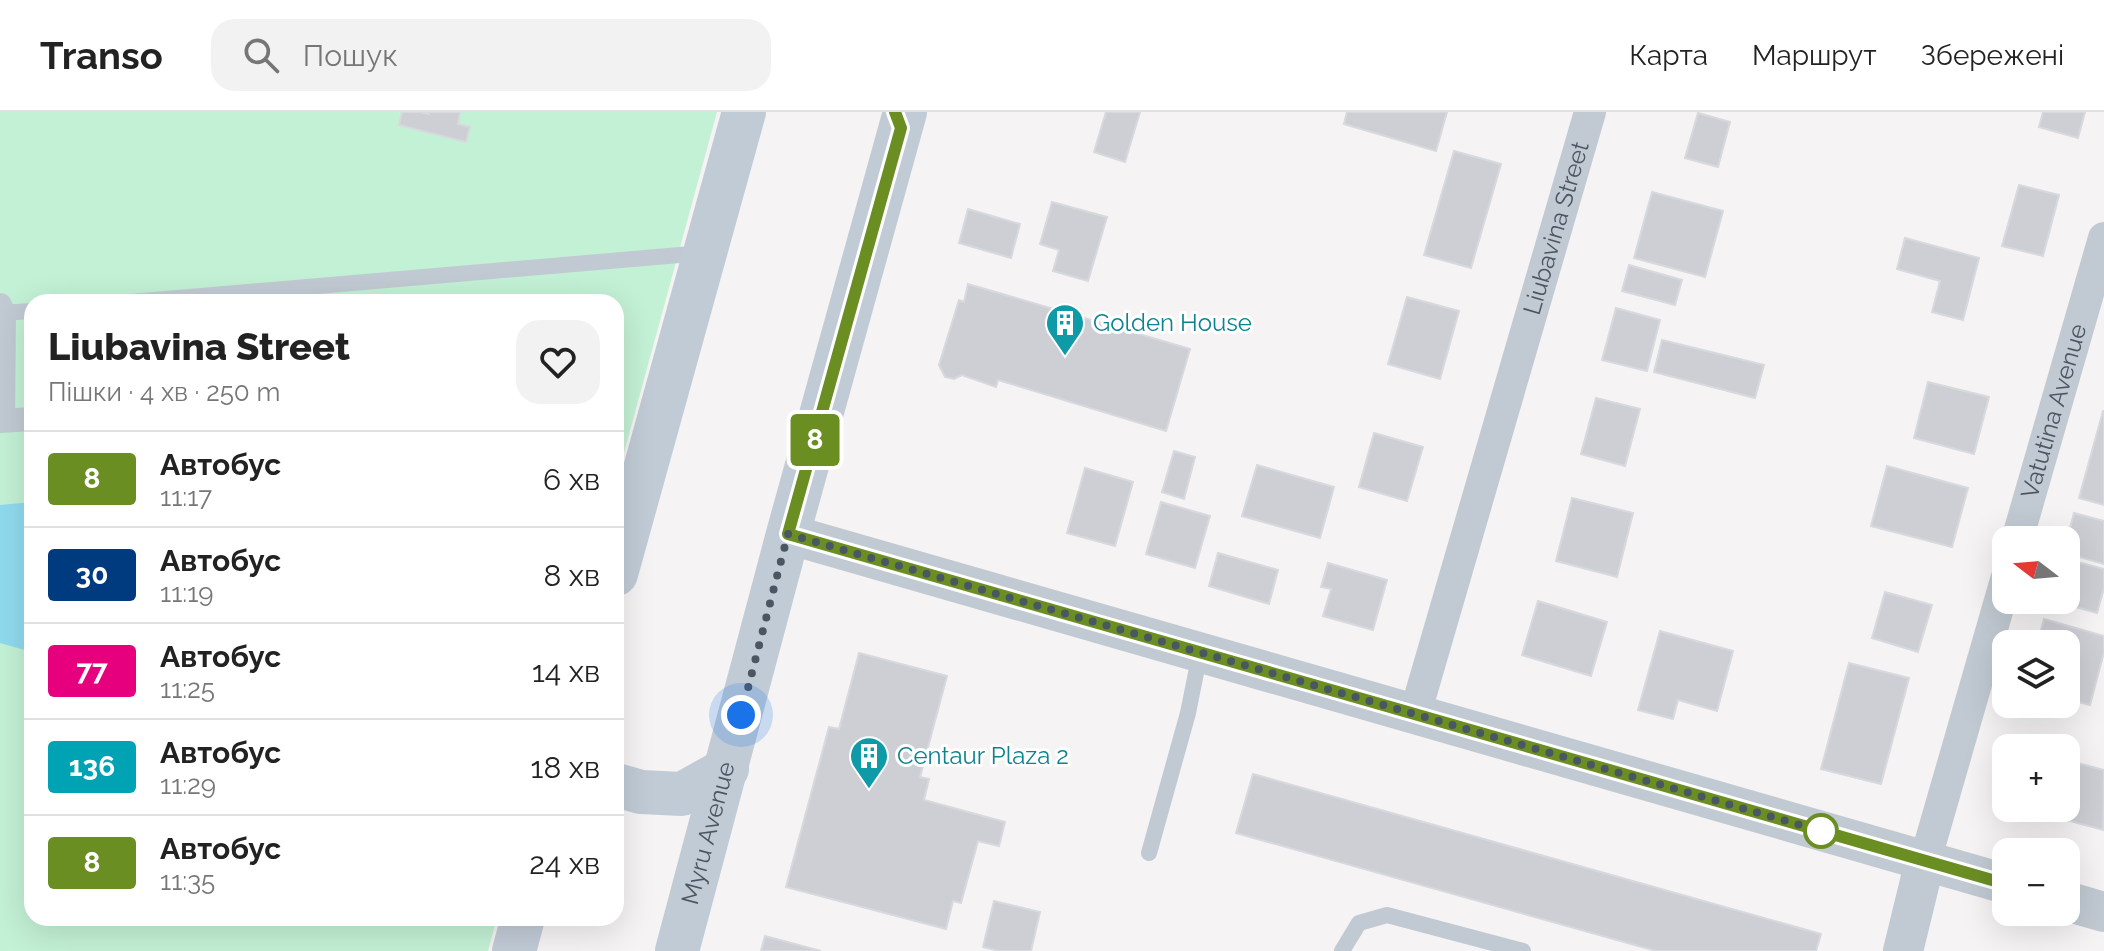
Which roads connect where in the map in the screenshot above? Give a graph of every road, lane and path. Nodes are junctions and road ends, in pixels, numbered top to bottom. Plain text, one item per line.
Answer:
1 (744, 112) edge
2 (1590, 112) edge
3 (900, 117) edge
4 (2104, 238) edge
5 (705, 253) junction
6 (225, 294) edge
7 (1, 310) edge
8 (24, 311) edge
9 (24, 419) edge
10 (2, 420) edge
11 (2021, 526) edge
12 (788, 534) junction
13 (624, 545) edge
14 (1996, 614) edge
15 (1200, 653) junction
16 (1415, 714) junction
17 (727, 769) junction
18 (624, 787) edge
19 (1149, 853) dead end
20 (1925, 861) junction
21 (1992, 880) edge
22 (2080, 905) edge
23 (2104, 912) edge
24 (521, 926) edge
25 (514, 951) edge
26 (677, 951) edge
27 (1342, 951) edge
28 (1523, 951) edge
29 (1903, 951) edge

1 - 5 main road
2 - 16 street, Liubavina Street
3 - 12 main road, Myru Avenue
4 - 11 street, Vatutina Avenue
5 - 6 lane
5 - 13 main road
7 - 8 lane
7 - 10 street
9 - 10 street
12 - 15 street
12 - 17 main road, Myru Avenue
14 - 20 street
15 - 16 street
15 - 19 lane
16 - 20 street
17 - 18 main road
17 - 26 main road, Myru Avenue
20 - 21 street
20 - 29 street
22 - 23 street
24 - 25 main road
27 - 28 lane

